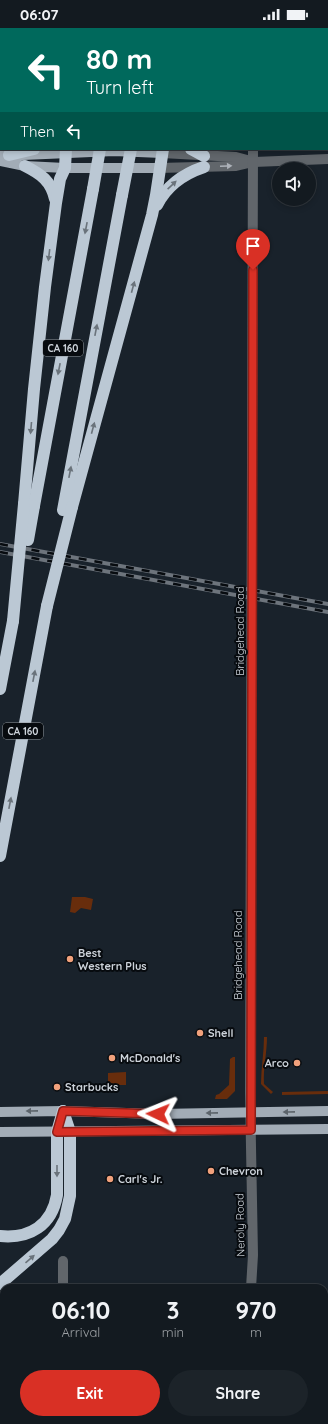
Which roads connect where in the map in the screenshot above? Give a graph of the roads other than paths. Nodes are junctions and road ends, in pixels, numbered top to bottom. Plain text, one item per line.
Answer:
1 (31, 150) edge
2 (100, 150) edge
3 (131, 150) edge
4 (192, 150) edge
5 (253, 150) edge
6 (66, 151) edge
7 (162, 151) edge
8 (3, 158) edge
9 (328, 159) edge
10 (204, 162) junction
11 (253, 162) junction
12 (25, 166) junction
13 (65, 168) junction
14 (160, 168) junction
15 (56, 202) junction
16 (152, 215) junction
17 (29, 505) junction
18 (67, 508) junction
19 (0, 688) edge
20 (0, 856) edge
21 (63, 1111) junction
22 (328, 1111) edge
23 (0, 1112) edge
24 (250, 1113) junction
25 (328, 1129) edge
26 (251, 1130) junction
27 (0, 1132) edge
28 (57, 1132) junction
29 (70, 1132) junction
30 (0, 1236) edge
31 (63, 1261) dead end
32 (0, 1284) edge
33 (63, 1284) edge
34 (251, 1284) edge

1 - 8 highway
2 -> 17 highway, CA 160, bridge
18 -> 3 highway, CA 160, bridge
4 - 10 highway
5 - 11 street, Bridgehead Road
6 - 7 main road
6 - 8 main road
6 - 13 highway
7 - 10 street
7 - 14 highway
8 - 12 main road
9 - 11 street
10 - 11 street
10 - 14 street
16 -> 10 highway
11 - 24 street, Bridgehead Road
12 - 13 main road
12 - 15 highway
13 - 14 main road
13 - 15 highway
14 - 16 highway
15 -> 17 highway
18 -> 16 highway
17 - 19 highway, CA 160, bridge
20 -> 18 highway, CA 160, bridge
21 -> 23 main road
24 -> 21 main road
21 - 28 highway
21 - 29 highway
22 -> 24 main road
24 - 26 street, Neroly Road
25 - 26 main road
26 - 29 main road
26 - 34 street, Neroly Road
27 - 28 main road
28 - 29 main road
28 -> 30 highway
32 -> 29 highway
31 - 33 street

